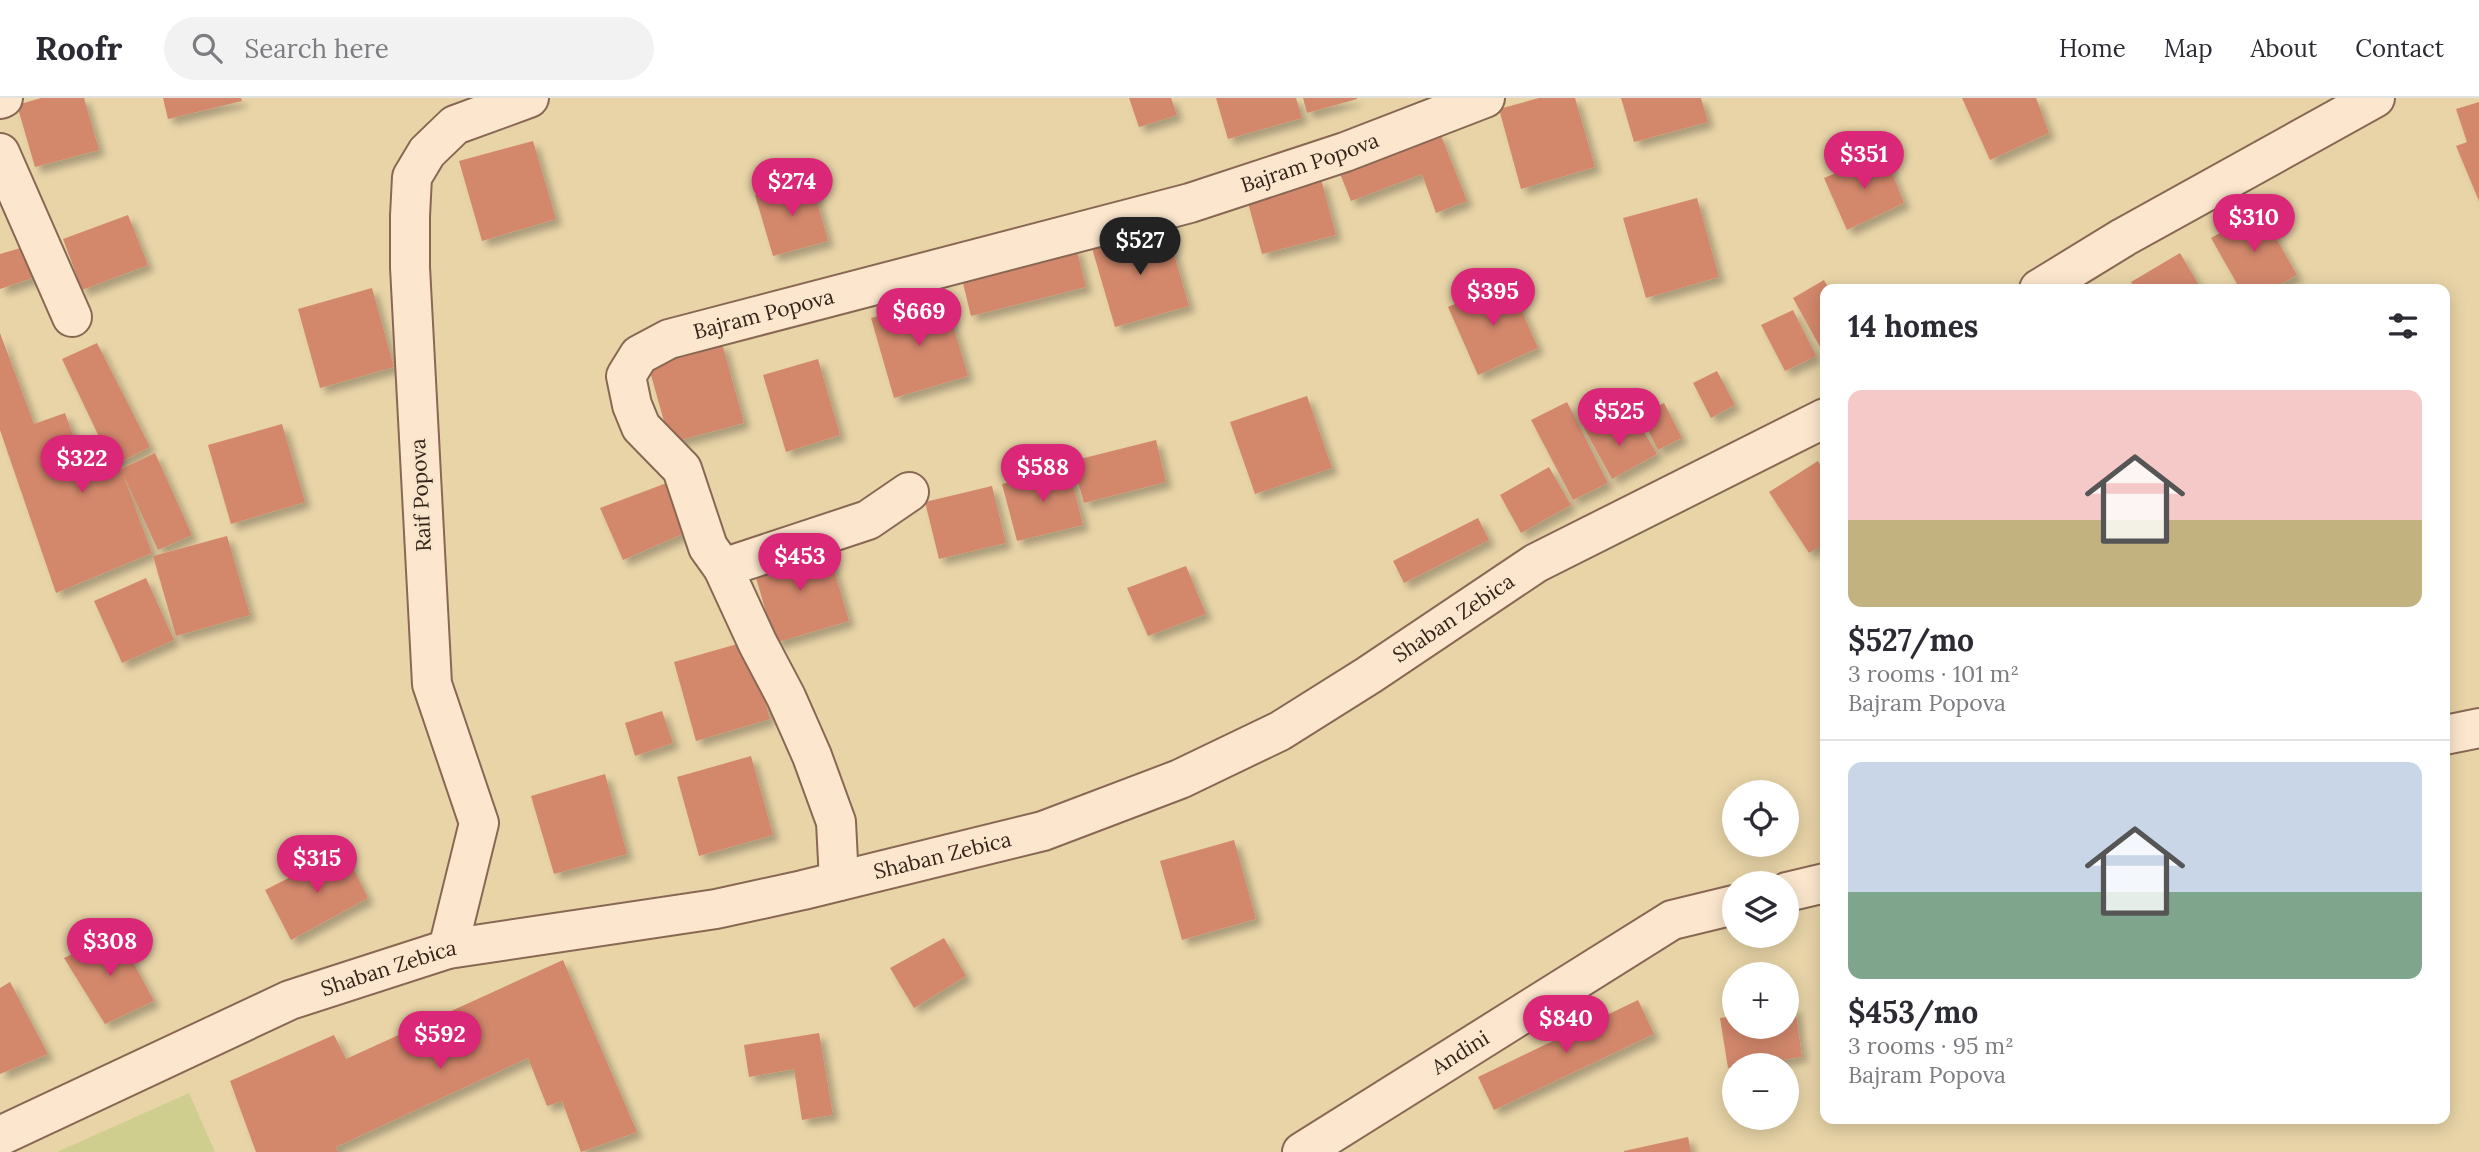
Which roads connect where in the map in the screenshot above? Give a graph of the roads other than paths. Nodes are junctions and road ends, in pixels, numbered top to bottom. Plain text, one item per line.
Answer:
1 (529, 98) edge
2 (1485, 98) edge
3 (2375, 98) edge
4 (0, 153) edge
5 (2047, 284) edge
6 (72, 317) dead end
7 (1820, 421) edge
8 (909, 492) dead end
9 (723, 568) junction
10 (2479, 728) edge
11 (2450, 734) edge
12 (839, 881) junction
13 (1820, 884) edge
14 (1799, 889) edge
15 (1722, 908) edge
16 (448, 948) junction
17 (0, 1136) edge
18 (1302, 1152) edge

1 - 16 street, Raif Popova
2 - 9 street, Bajram Popova
3 - 5 street
4 - 6 street
7 - 12 street, Shaban Zebica
8 - 9 street
9 - 12 street, Bajram Popova
10 - 11 street
12 - 16 street, Shaban Zebica
13 - 14 street
15 - 18 street, Andini
16 - 17 street, Shaban Zebica

